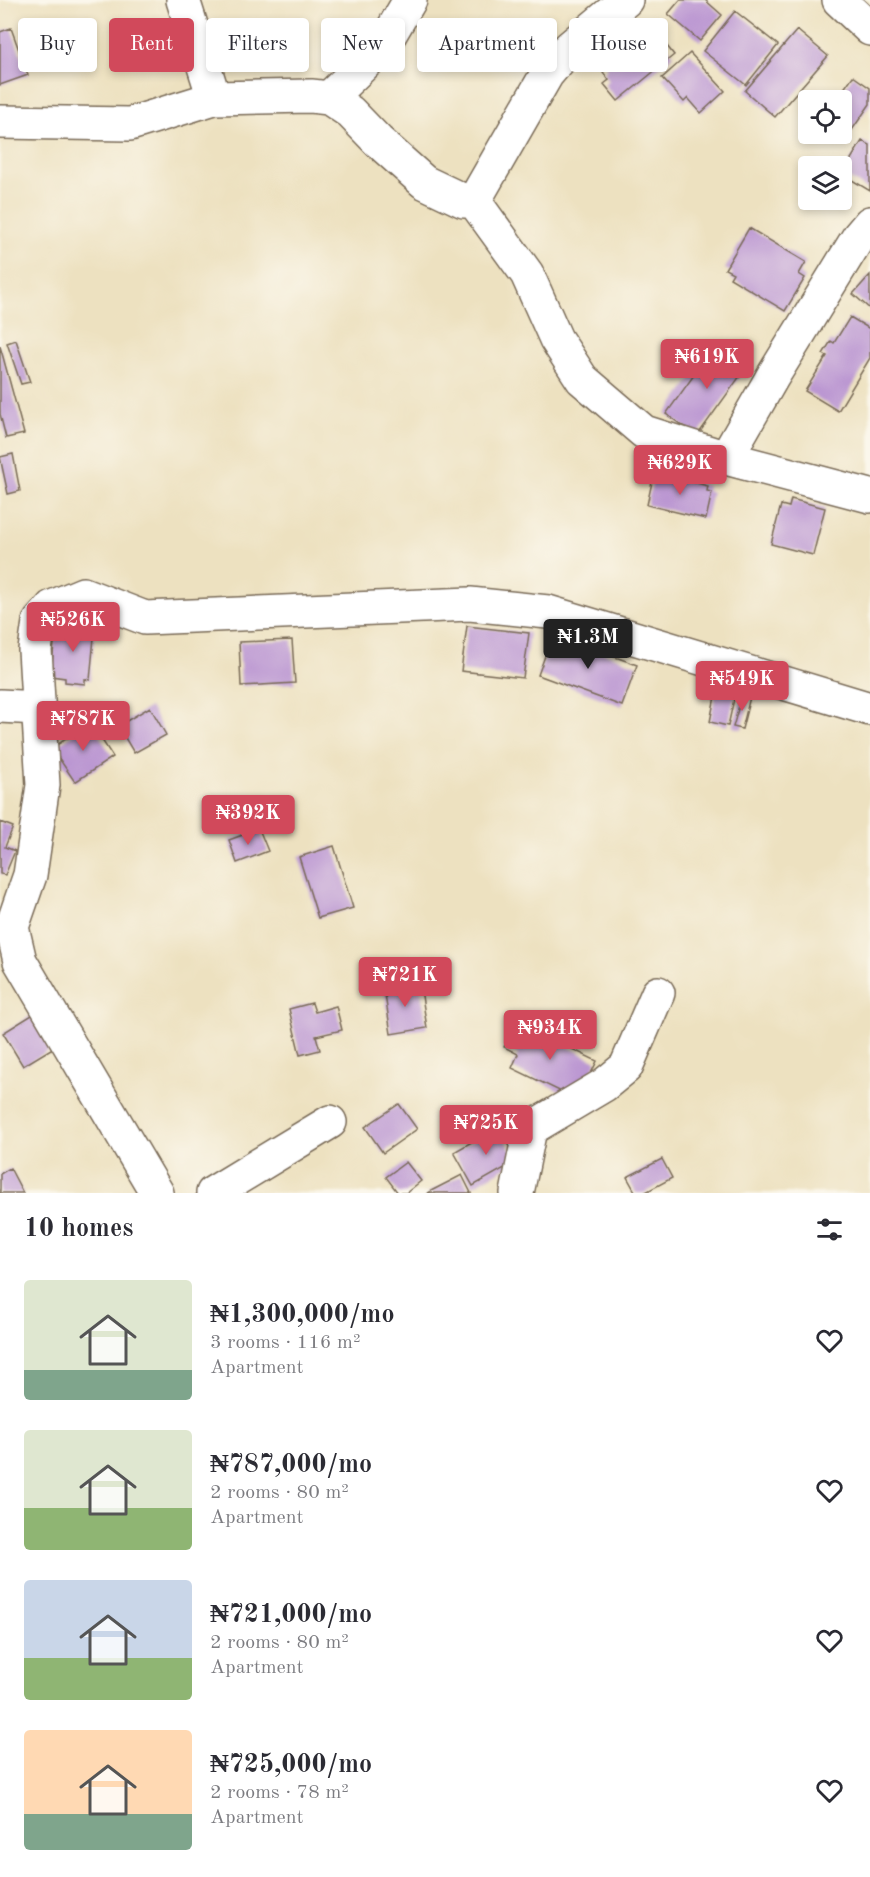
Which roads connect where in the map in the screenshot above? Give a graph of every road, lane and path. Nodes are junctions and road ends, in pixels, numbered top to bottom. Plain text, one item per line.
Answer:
1 (183, 0) edge
2 (410, 0) edge
3 (626, 0) edge
4 (839, 0) edge
5 (870, 29) edge
6 (214, 98) junction
7 (329, 99) junction
8 (0, 122) edge
9 (474, 201) junction
10 (870, 223) edge
11 (726, 458) junction
12 (870, 496) edge
13 (0, 706) edge
14 (38, 708) junction
15 (870, 709) edge
16 (658, 993) dead end
17 (330, 1122) dead end
18 (157, 1193) edge
19 (213, 1193) edge
20 (517, 1193) edge

1 - 6 street
2 - 7 street
3 - 9 street
4 - 5 street
6 - 7 street
6 - 8 street
7 - 9 street
9 - 11 street
10 - 11 street
11 - 12 street
13 - 14 street
14 - 15 street
14 - 18 street
16 - 20 street
17 - 19 street

